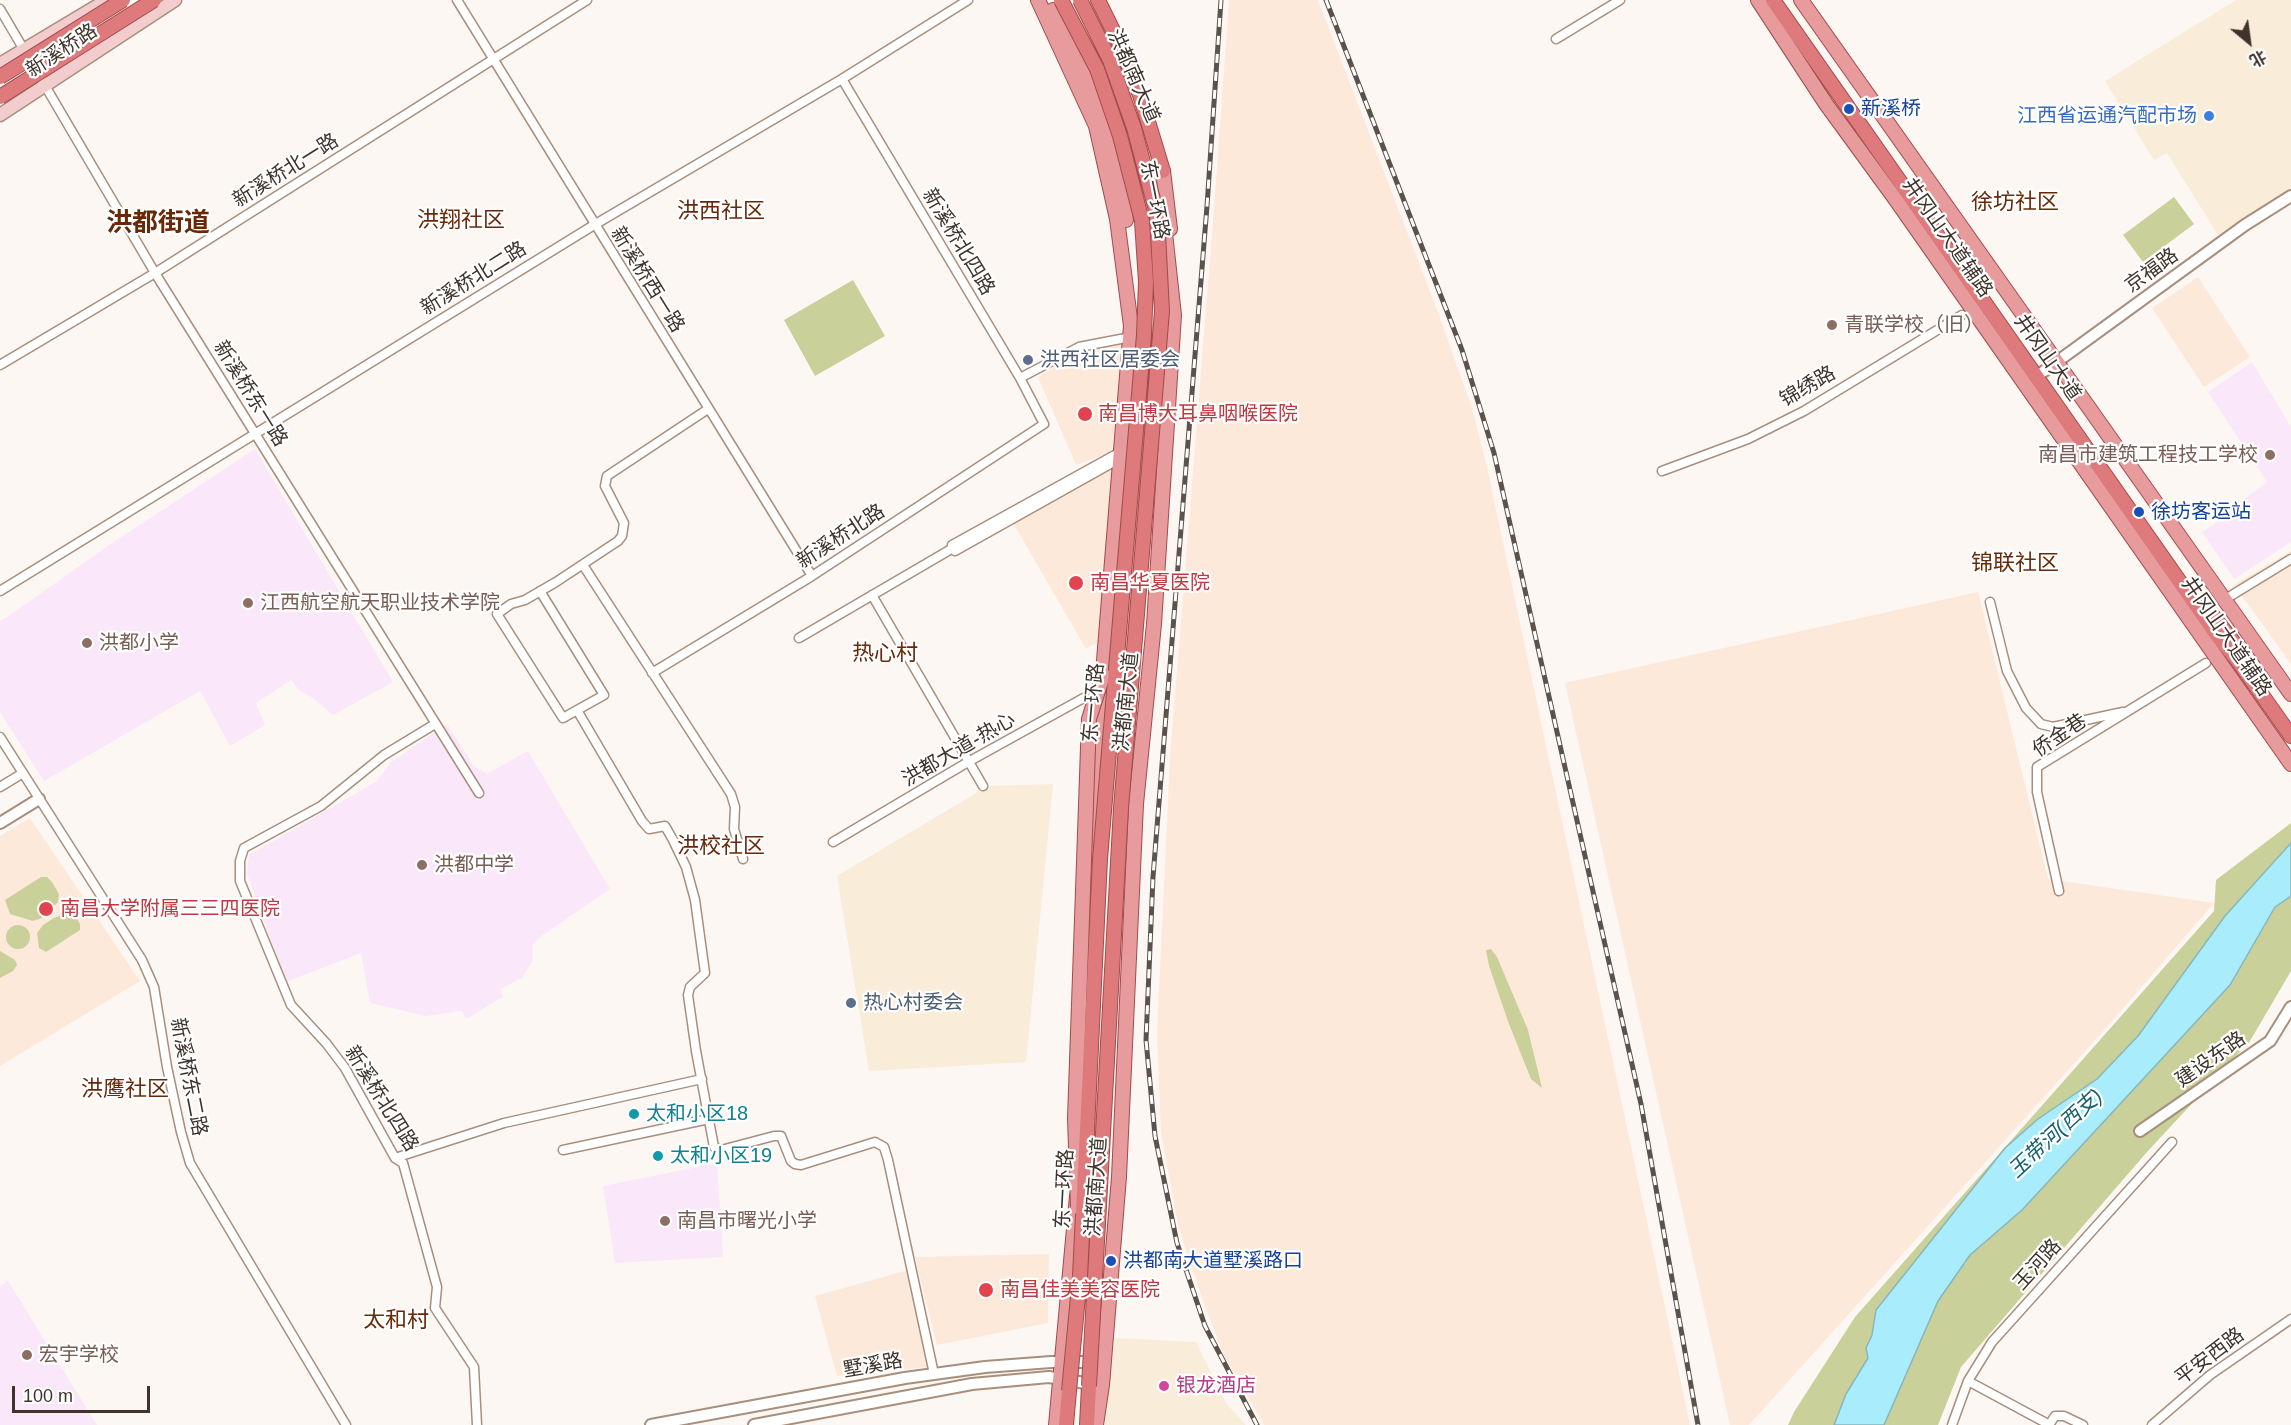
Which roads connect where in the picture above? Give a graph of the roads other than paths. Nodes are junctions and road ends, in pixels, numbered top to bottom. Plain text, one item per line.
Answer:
1 (107, 0) edge
2 (123, 0) edge
3 (154, 0) edge
4 (175, 0) edge
5 (457, 0) edge
6 (587, 0) edge
7 (968, 0) edge
8 (1038, 0) edge
9 (1048, 0) edge
10 (1061, 0) edge
11 (1074, 0) edge
12 (1080, 0) edge
13 (1098, 0) edge
14 (1620, 0) edge
15 (1758, 0) edge
16 (1773, 0) edge
17 (1783, 0) edge
18 (1801, 0) edge
19 (957, 3) edge
20 (0, 9) edge
21 (1556, 39) dead end
22 (24, 50) junction
23 (494, 57) junction
24 (0, 64) edge
25 (0, 77) edge
26 (842, 79) junction
27 (45, 85) junction
28 (0, 97) edge
29 (0, 115) edge
30 (1163, 171) joint
31 (2291, 196) edge
32 (594, 225) junction
33 (155, 273) junction
34 (1174, 315) junction
35 (1962, 315) dead end
36 (1131, 332) junction
37 (2056, 363) junction
38 (0, 365) edge
39 (2039, 375) junction
40 (1020, 378) junction
41 (708, 409) junction
42 (1044, 424) joint
43 (256, 434) junction
44 (1121, 454) junction
45 (1662, 471) dead end
46 (2291, 559) edge
47 (583, 565) junction
48 (812, 576) junction
49 (0, 591) edge
50 (540, 591) junction
51 (872, 595) junction
52 (2224, 600) junction
53 (1990, 602) dead end
54 (799, 638) dead end
55 (2206, 663) dead end
56 (652, 673) junction
57 (1102, 681) junction
58 (2291, 694) edge
59 (577, 710) junction
60 (2130, 710) junction
61 (2291, 723) edge
62 (435, 724) junction
63 (2291, 736) edge
64 (0, 737) edge
65 (968, 762) junction
66 (2291, 764) edge
67 (23, 773) junction
68 (982, 786) dead end
69 (0, 787) edge
70 (479, 793) dead end
71 (39, 798) junction
72 (0, 823) edge
73 (833, 842) dead end
74 (743, 859) dead end
75 (2059, 891) dead end
76 (2291, 1007) edge
77 (702, 1079) junction
78 (709, 1119) junction
79 (2140, 1131) dead end
80 (2172, 1142) dead end
81 (563, 1150) dead end
82 (395, 1158) junction
83 (1080, 1276) junction
84 (2291, 1319) edge
85 (1104, 1362) junction
86 (1060, 1363) junction
87 (934, 1374) junction
88 (1059, 1379) junction
89 (1968, 1381) junction
90 (1102, 1385) junction
91 (346, 1425) edge
92 (477, 1425) edge
93 (651, 1425) edge
94 (754, 1425) edge
95 (1056, 1425) edge
96 (1066, 1425) edge
97 (1086, 1425) edge
98 (1096, 1425) edge
99 (1952, 1425) edge
100 (2048, 1425) edge
101 (2083, 1425) edge
102 (2152, 1425) edge

1 - 22 main road, 新溪桥路
2 - 25 highway, bridge
3 - 28 highway, bridge
4 - 27 main road, 新溪桥路
5 - 23 street, 新溪桥西一路
6 - 23 street, 新溪桥北一路
7 - 19 street, 新溪桥北二路
8 - 36 main road, 洪都南大道
9 - 36 main road
10 - 83 highway, 东一环路, bridge
11 - 34 main road, 洪都南大道
12 - 97 highway, 东一环路, bridge
13 - 30 highway
14 - 21 street
15 - 66 main road, 井冈山大道辅路
16 - 39 highway, 井冈山大道
17 - 39 highway, 井冈山大道
18 - 37 main road, 井冈山大道辅路
19 - 26 street, 新溪桥北二路
20 - 22 street, 新溪桥东一路
22 - 24 main road, 新溪桥路
22 - 27 street, 新溪桥东一路
23 - 32 street, 新溪桥西一路
23 - 33 street, 新溪桥北一路
26 - 32 street, 新溪桥北二路
26 - 40 street, 新溪桥北四路
27 - 29 main road, 新溪桥路
27 - 33 street, 新溪桥东一路
30 - 34 main road
31 - 37 street, 京福路
32 - 41 street, 新溪桥西一路
32 - 43 street, 新溪桥北二路
33 - 38 street, 新溪桥北一路
33 - 43 street, 新溪桥东一路
34 - 85 main road, 洪都南大道
35 - 45 street, 锦绣路
36 - 40 street
36 - 44 main road, 洪都南大道
37 - 39 street, 京福路
37 - 52 main road, 井冈山大道辅路
39 - 61 highway, 井冈山大道
39 - 63 highway, 井冈山大道
40 - 42 street, 新溪桥北四路
41 - 47 street
41 - 48 street, 新溪桥西一路
42 - 48 street, 新溪桥北路
43 - 49 street, 新溪桥北二路
43 - 62 street, 新溪桥东一路
44 - 51 street
44 - 57 main road, 洪都南大道
46 - 52 street
47 - 50 street
47 - 56 street
48 - 56 street, 新溪桥北路
50 - 59 street
50 - 59 street
51 - 54 street
51 - 65 street
52 - 58 main road, 井冈山大道辅路
53 - 60 street
55 - 60 street, 侨金巷
56 - 74 street
57 - 65 street, 洪都大道-热心
57 - 83 main road, bridge
57 - 86 main road, 洪都南大道
59 - 77 street
60 - 75 street, 侨金巷
62 - 70 street, 新溪桥东一路
62 - 82 street, 新溪桥北四路
64 - 67 street, 新溪桥东二路
65 - 68 street
65 - 73 street, 洪都大道-热心
67 - 69 street
67 - 71 street, 新溪桥东二路
71 - 72 street
71 - 91 street, 新溪桥东二路
76 - 79 street, 建设东路
77 - 78 street
77 - 82 street
78 - 81 street
78 - 87 street
80 - 89 street, 玉河路
82 - 92 street, 新溪桥北四路
83 - 96 highway, 东一环路, bridge
84 - 102 street, 平安西路
85 - 86 street, 墅溪路
85 - 90 main road, 洪都南大道
86 - 87 street, 墅溪路
86 - 88 main road, 洪都南大道
87 - 93 street, 墅溪路
88 - 90 street, 墅溪路
88 - 94 street, 墅溪路
88 - 95 main road, 洪都南大道
89 - 99 street, 玉河路
89 - 100 street
90 - 98 main road, 洪都南大道
100 - 101 street

